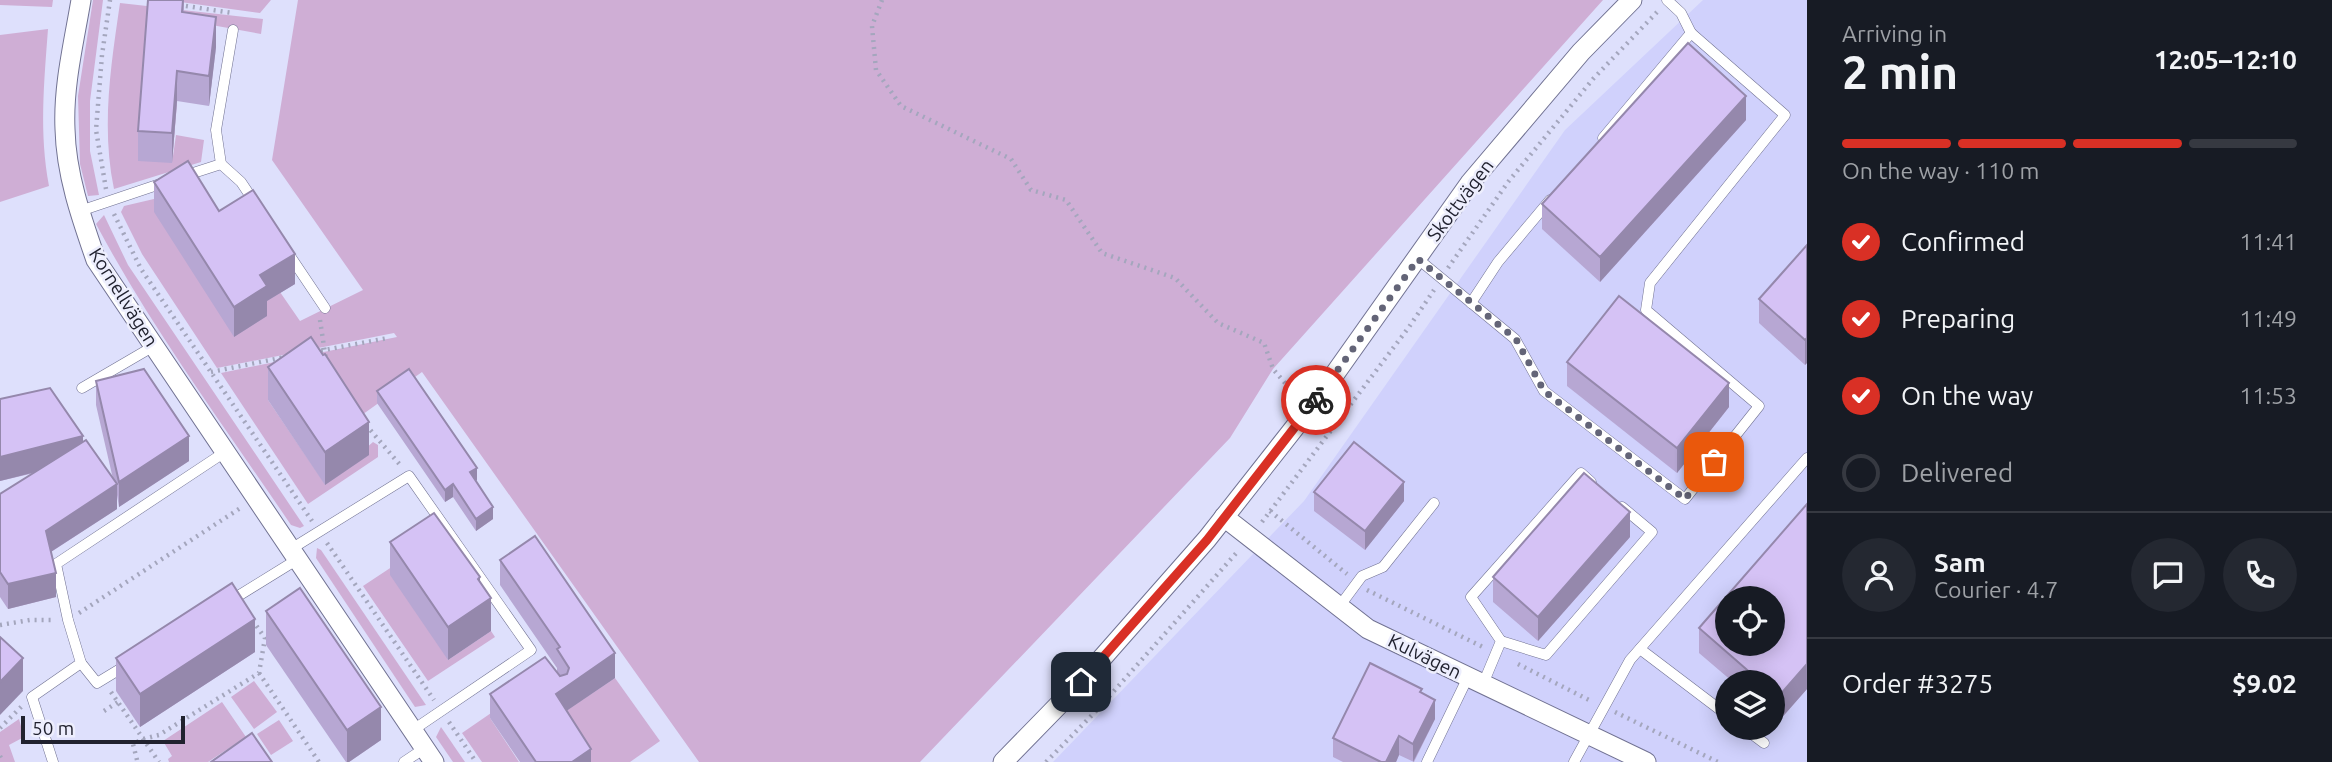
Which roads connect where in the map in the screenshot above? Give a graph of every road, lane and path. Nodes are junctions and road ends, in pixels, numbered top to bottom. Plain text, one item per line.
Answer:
1 (81, 0) edge
2 (110, 0) edge
3 (882, 0) edge
4 (1632, 0) edge
5 (1668, 0) edge
6 (173, 4) edge
7 (233, 30) joint
8 (1691, 33) junction
9 (1594, 148) edge
10 (221, 164) junction
11 (1559, 189) edge
12 (109, 201) junction
13 (80, 211) junction
14 (264, 216) edge
15 (279, 239) edge
16 (1418, 259) junction
17 (1441, 278) junction
18 (1471, 303) junction
19 (325, 308) joint
20 (388, 338) dead end
21 (154, 346) junction
22 (325, 350) junction
23 (312, 352) edge
24 (287, 357) edge
25 (327, 370) edge
26 (211, 372) junction
27 (82, 388) dead end
28 (1309, 410) junction
29 (363, 422) edge
30 (225, 452) junction
31 (1807, 458) edge
32 (409, 475) junction
33 (1601, 490) edge
34 (1611, 498) edge
35 (1434, 503) dead end
36 (243, 507) dead end
37 (1224, 517) junction
38 (319, 531) junction
39 (295, 554) junction
40 (237, 597) junction
41 (1339, 608) junction
42 (217, 609) edge
43 (68, 620) junction
44 (0, 625) edge
45 (1501, 641) junction
46 (1640, 649) junction
47 (531, 650) junction
48 (136, 659) edge
49 (538, 661) edge
50 (81, 663) junction
51 (259, 673) junction
52 (103, 680) junction
53 (1476, 680) junction
54 (32, 697) junction
55 (118, 702) junction
56 (1715, 706) edge
57 (104, 711) dead end
58 (441, 712) junction
59 (0, 728) edge
60 (413, 730) junction
61 (1587, 734) junction
62 (143, 739) junction
63 (1760, 740) edge
64 (1764, 743) dead end
65 (429, 755) edge
66 (0, 756) edge
67 (137, 760) dead end
68 (3, 762) edge
69 (54, 762) edge
70 (159, 762) edge
71 (318, 762) edge
72 (404, 762) edge
73 (476, 762) edge
74 (1003, 762) edge
75 (1427, 762) edge
76 (1574, 762) edge
77 (1646, 762) edge

1 - 13 street, Kornellvägen
2 - 12 path
3 - 28 path
4 - 16 street, Skottvägen
5 - 8 lane
5 - 17 path
6 - 7 path
7 - 10 lane
8 - 9 lane
8 - 18 lane
10 - 12 lane
10 - 14 lane
11 - 18 lane
12 - 13 lane
12 - 26 path
13 - 21 street, Kornellvägen
15 - 19 lane
16 - 17 lane
16 - 28 street, Skottvägen
17 - 18 lane
19 - 22 path
20 - 22 path
21 - 27 lane
21 - 30 street, Kornellvägen
22 - 23 path
22 - 25 path
24 - 26 path
26 - 38 path
28 - 37 street, Skottvägen
29 - 32 path
30 - 39 street, Kornellvägen
30 - 43 lane
31 - 46 lane
32 - 38 lane
32 - 47 lane
33 - 45 lane
34 - 45 lane
35 - 41 lane
36 - 43 path
37 - 41 street, Kulvägen
37 - 74 street, Skottvägen
38 - 39 lane
38 - 58 path
39 - 40 lane
39 - 60 street, Kornellvägen
40 - 42 lane
40 - 51 path
41 - 53 street, Kulvägen
43 - 44 path
43 - 50 lane
45 - 53 lane
46 - 56 lane
46 - 61 lane
47 - 49 lane
47 - 58 lane
48 - 52 lane
50 - 52 lane
50 - 54 lane
51 - 62 path
51 - 71 path
52 - 55 path
53 - 61 street, Kulvägen
53 - 75 lane
54 - 59 path
54 - 69 lane
55 - 57 path
55 - 62 path
58 - 60 lane
58 - 73 path
60 - 65 street, Kornellvägen
61 - 76 lane
61 - 77 street, Kulvägen
62 - 67 path
62 - 70 path
63 - 64 lane
65 - 72 lane, Kornellvägen
66 - 68 path

